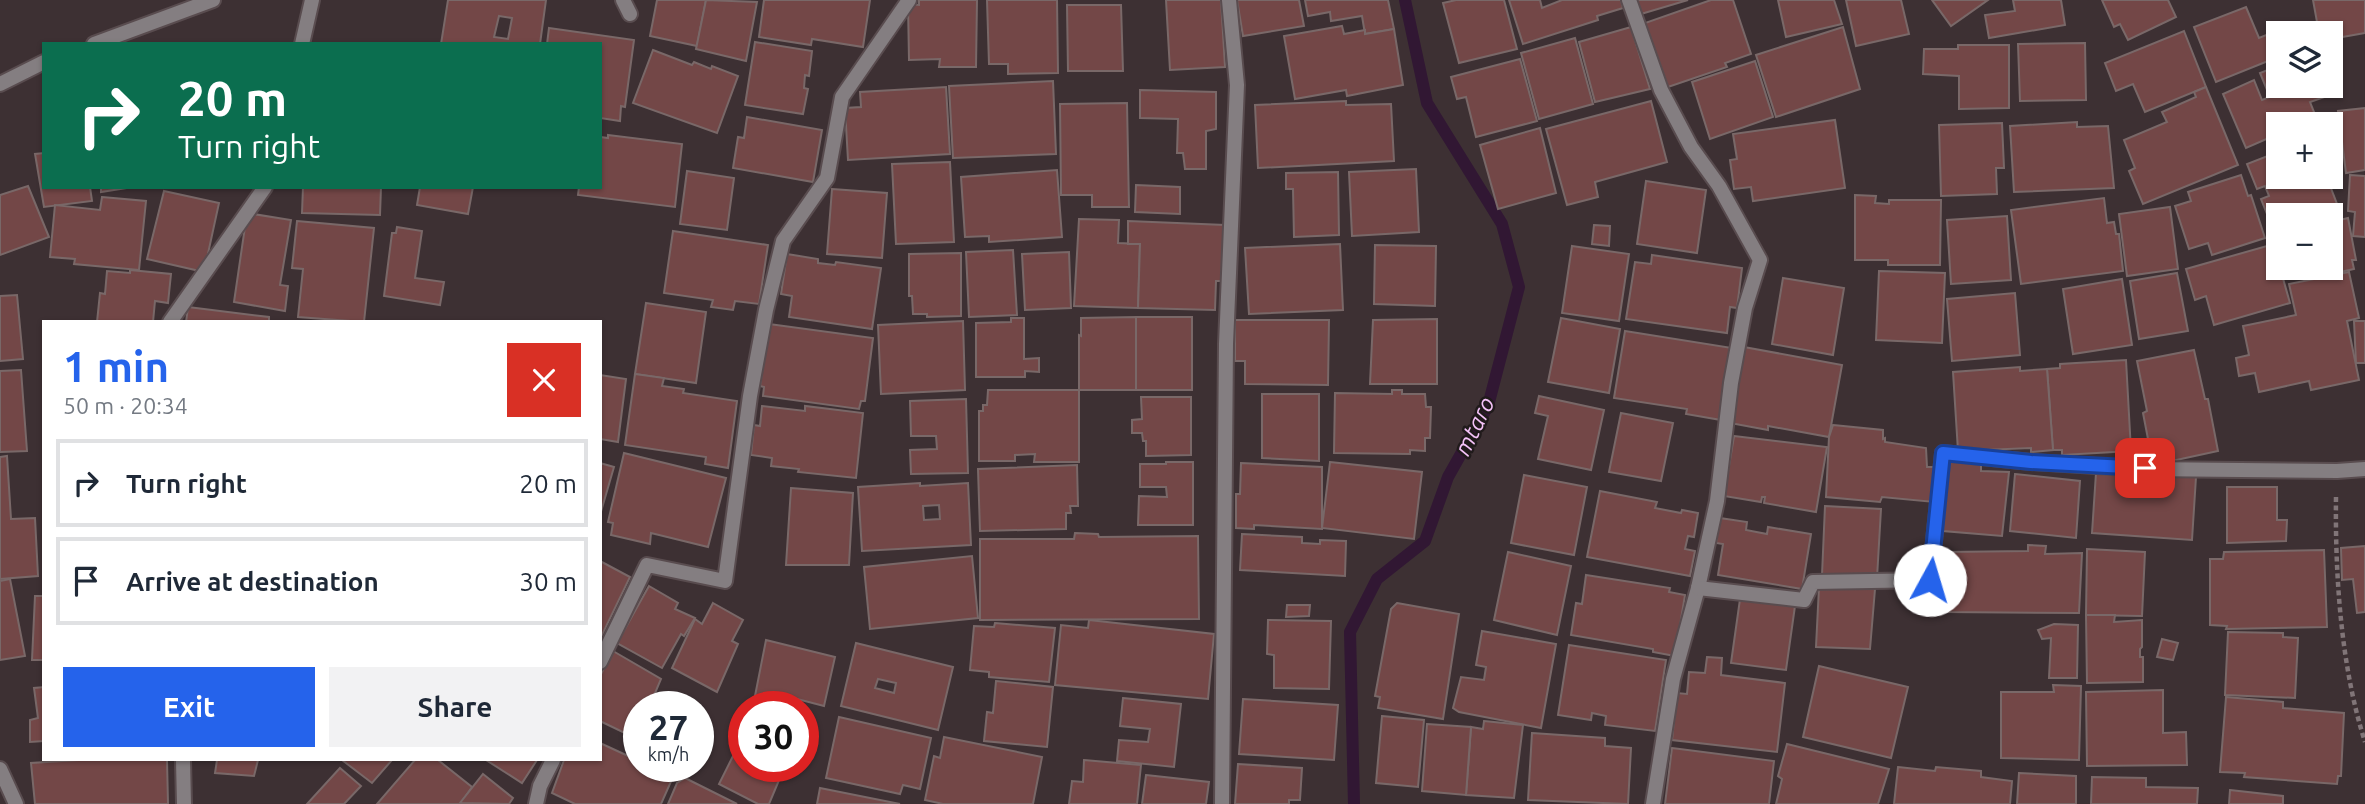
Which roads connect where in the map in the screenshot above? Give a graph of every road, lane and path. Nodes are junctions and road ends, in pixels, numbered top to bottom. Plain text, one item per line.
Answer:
1 (213, 0) edge
2 (312, 0) edge
3 (623, 0) edge
4 (909, 0) edge
5 (1229, 0) edge
6 (1629, 0) edge
7 (630, 14) dead end
8 (99, 42) edge
9 (302, 42) edge
10 (42, 63) edge
11 (0, 84) edge
12 (264, 189) edge
13 (171, 320) edge
14 (2365, 469) edge
15 (2337, 471) junction
16 (1698, 588) junction
17 (602, 658) edge
18 (2365, 742) edge
19 (183, 761) edge
20 (553, 761) edge
21 (0, 769) edge
22 (16, 804) edge
23 (184, 804) edge
24 (536, 804) edge
25 (1222, 804) edge
26 (1653, 804) edge

1 - 8 street
2 - 9 street
3 - 7 street
4 - 17 street
5 - 25 street
6 - 16 street
10 - 11 street
12 - 13 street
14 - 15 street
15 - 16 street
15 - 18 path
16 - 26 street
19 - 23 street
20 - 24 street
21 - 22 street

